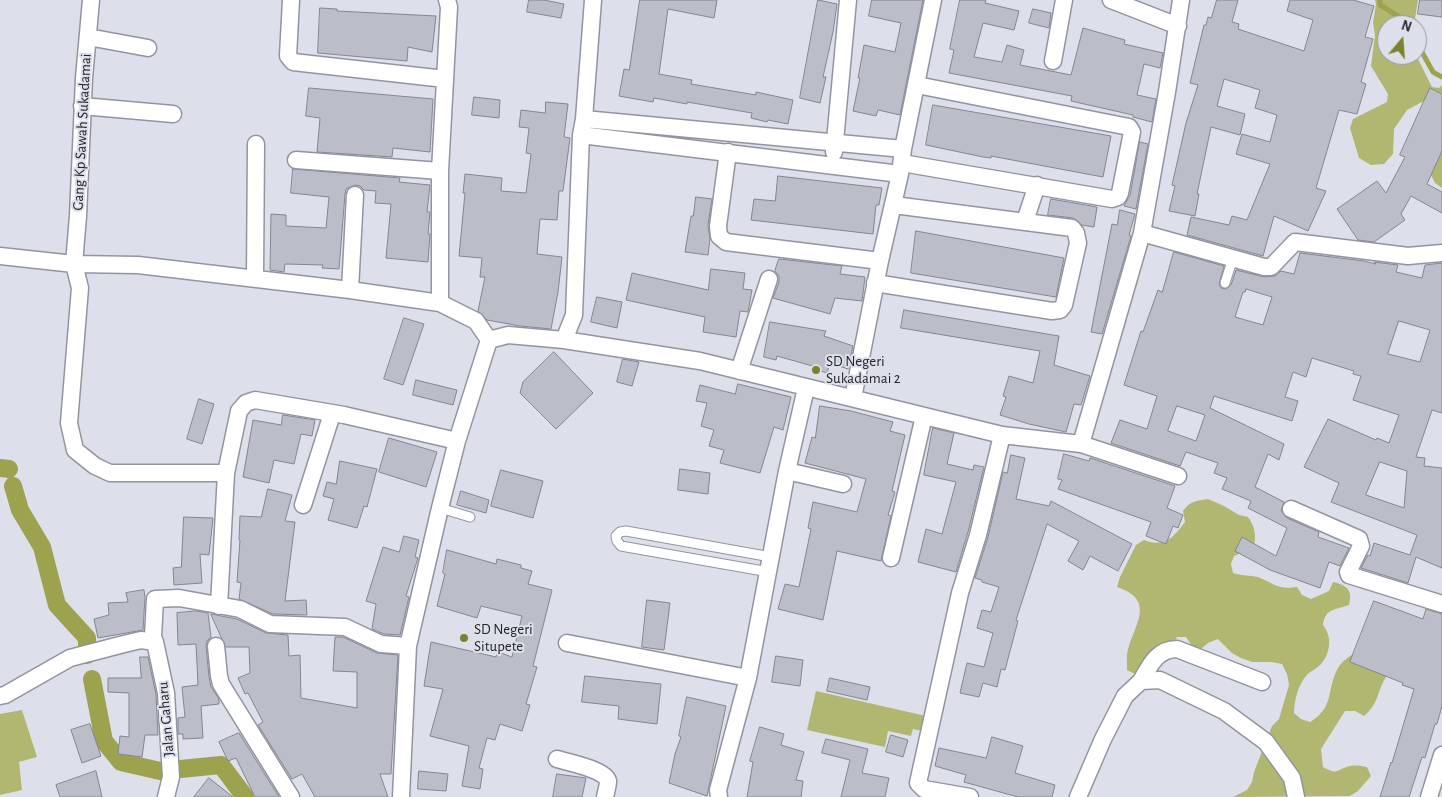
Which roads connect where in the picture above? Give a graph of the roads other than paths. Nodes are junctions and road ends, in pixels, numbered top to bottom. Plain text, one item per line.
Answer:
1 (91, 0) edge
2 (291, 0) edge
3 (447, 0) edge
4 (593, 0) edge
5 (848, 0) edge
6 (933, 0) edge
7 (1064, 0) edge
8 (1111, 0) edge
9 (1181, 0) edge
10 (1178, 26) junction
11 (88, 37) junction
12 (148, 48) dead end
13 (1053, 61) dead end
14 (445, 79) junction
15 (917, 85) junction
16 (82, 106) junction
17 (173, 114) dead end
18 (584, 119) junction
19 (701, 130) junction
20 (581, 135) junction
21 (836, 143) junction
22 (256, 144) dead end
23 (700, 149) junction
24 (728, 152) junction
25 (296, 160) dead end
26 (902, 162) junction
27 (832, 165) junction
28 (440, 172) junction
29 (1037, 186) junction
30 (355, 195) dead end
31 (894, 205) junction
32 (1025, 221) junction
33 (1142, 233) junction
34 (1442, 253) edge
35 (0, 256) edge
36 (1232, 258) junction
37 (880, 261) junction
38 (74, 264) junction
39 (255, 279) junction
40 (768, 279) dead end
41 (876, 283) junction
42 (1225, 283) dead end
43 (350, 290) junction
44 (440, 303) junction
45 (489, 340) junction
46 (564, 340) junction
47 (739, 371) junction
48 (806, 388) junction
49 (853, 398) junction
50 (332, 414) junction
51 (924, 416) junction
52 (1002, 434) junction
53 (457, 442) junction
54 (1081, 444) junction
55 (787, 471) junction
56 (226, 473) junction
57 (1178, 476) dead end
58 (843, 484) dead end
59 (303, 505) dead end
60 (440, 508) junction
61 (1291, 509) dead end
62 (470, 517) dead end
63 (891, 558) dead end
64 (770, 565) junction
65 (1442, 604) edge
66 (219, 606) junction
67 (155, 642) junction
68 (567, 643) dead end
69 (216, 646) dead end
70 (408, 646) junction
71 (748, 678) junction
72 (1141, 681) junction
73 (1262, 682) dead end
74 (0, 696) edge
75 (1442, 755) edge
76 (557, 759) dead end
77 (166, 797) edge
78 (291, 797) edge
79 (401, 797) edge
80 (605, 797) edge
81 (719, 797) edge
82 (970, 797) edge
83 (1078, 797) edge
84 (1296, 797) edge
85 (1429, 797) edge

1 - 11 street, Gang Kp Sawah Sukadamai
2 - 14 street
3 - 14 street
4 - 18 street
5 - 21 street
6 - 15 street
7 - 13 street
8 - 10 street
9 - 10 street
10 - 33 street
11 - 12 street
11 - 16 street, Gang Kp Sawah Sukadamai
14 - 28 street
15 - 26 street
15 - 29 street
16 - 17 street
16 - 38 street, Gang Kp Sawah Sukadamai
18 - 19 street
18 - 20 street
19 - 21 street
19 - 23 street
20 - 23 street
20 - 46 street
21 - 26 street
21 - 27 street
22 - 39 street
23 - 24 street
24 - 27 street
24 - 37 street
25 - 28 street
26 - 27 street
26 - 29 street
26 - 31 street
28 - 44 street
29 - 32 street
30 - 43 street
31 - 32 street
31 - 37 street
32 - 41 street
33 - 36 street
33 - 54 street
34 - 36 street
35 - 38 street
36 - 42 lane
37 - 41 street
38 - 39 street
38 - 56 street, Gang Kp Sawah Sukadamai
39 - 43 street
40 - 47 street
41 - 49 street
43 - 44 street
44 - 45 street
45 - 46 street
45 - 53 street
46 - 47 street
47 - 48 street
48 - 49 street
48 - 55 street
49 - 51 street
50 - 53 street
50 - 56 street
50 - 59 street
51 - 52 street
51 - 63 street
52 - 54 street
52 - 82 street
53 - 60 street
54 - 57 street
55 - 58 street
55 - 64 street
56 - 66 street
60 - 62 lane
60 - 70 street
61 - 65 street
64 - 64 lane
64 - 71 street
66 - 67 street, Jalan Gaharu
66 - 70 street
67 - 74 street
67 - 77 street, Jalan Gaharu
68 - 71 street
69 - 78 street
70 - 79 street
71 - 81 street
72 - 73 street
72 - 83 street
72 - 84 street
75 - 85 street
76 - 80 street

